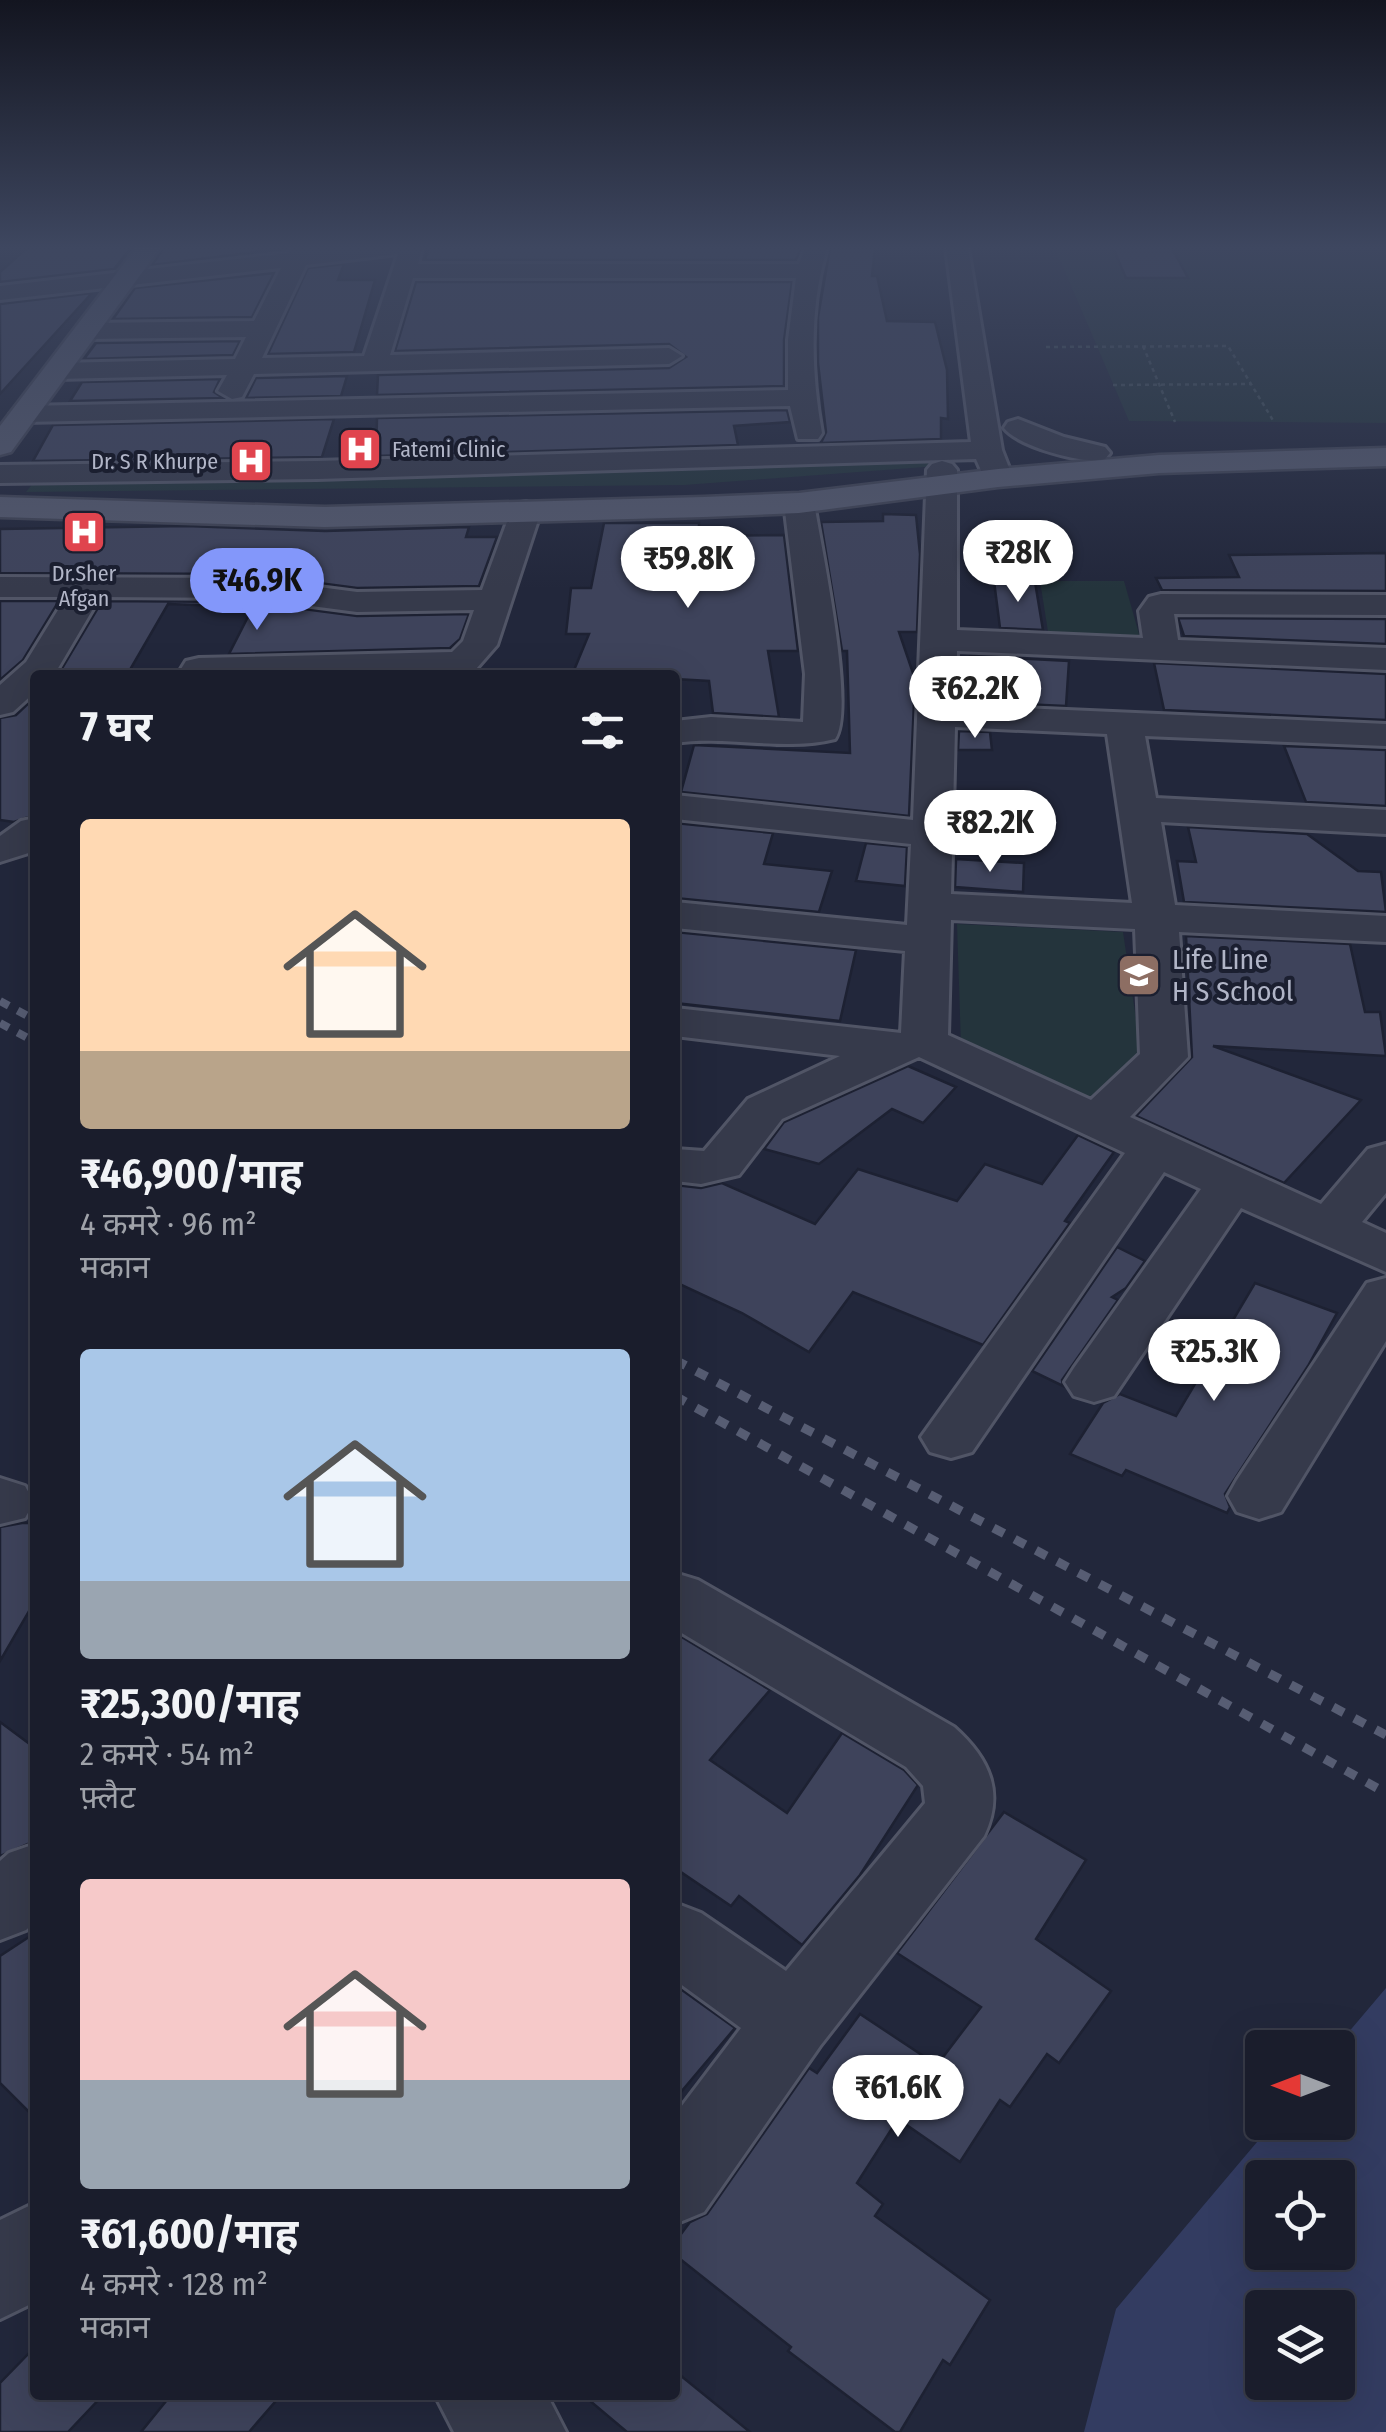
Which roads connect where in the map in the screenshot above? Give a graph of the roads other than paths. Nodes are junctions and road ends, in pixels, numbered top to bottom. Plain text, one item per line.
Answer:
1 (64, 361) edge
2 (246, 361) edge
3 (386, 361) edge
4 (669, 361) edge
5 (803, 361) edge
6 (975, 361) edge
7 (376, 362) joint
8 (244, 366) junction
9 (57, 371) junction
10 (1013, 396) dead end
11 (800, 398) junction
12 (662, 401) junction
13 (222, 410) junction
14 (24, 414) junction
15 (1018, 428) junction
16 (0, 446) edge
17 (1386, 446) edge
18 (1095, 453) junction
19 (812, 454) junction
20 (1386, 457) edge
21 (992, 464) junction
22 (1033, 468) junction
23 (943, 479) junction
24 (0, 494) edge
25 (799, 503) junction
26 (526, 511) junction
27 (0, 587) edge
28 (89, 587) junction
29 (495, 600) junction
30 (1386, 605) edge
31 (234, 611) junction
32 (940, 640) junction
33 (1162, 650) junction
34 (1386, 659) edge
35 (40, 670) edge
36 (197, 670) edge
37 (410, 670) edge
38 (30, 678) edge
39 (0, 704) edge
40 (937, 715) junction
41 (1124, 723) junction
42 (680, 731) edge
43 (1386, 735) edge
44 (680, 808) edge
45 (1138, 810) junction
46 (1386, 822) edge
47 (30, 834) edge
48 (932, 834) junction
49 (0, 850) edge
50 (680, 915) edge
51 (1156, 918) junction
52 (929, 923) junction
53 (1384, 936) edge
54 (680, 1022) edge
55 (910, 1045) junction
56 (1098, 1121) junction
57 (1155, 1148) junction
58 (1386, 1160) edge
59 (680, 1166) edge
60 (1232, 1182) junction
61 (1330, 1226) junction
62 (1386, 1254) edge
63 (1386, 1296) edge
64 (1094, 1382) dead end
65 (951, 1437) dead end
66 (1259, 1496) dead end
67 (680, 1601) edge
68 (30, 1880) edge
69 (0, 1907) edge
70 (680, 1941) edge
71 (793, 2020) junction
72 (680, 2175) edge
73 (30, 2250) edge
74 (0, 2277) edge

1 - 9 main road
2 - 8 street
3 - 7 street
4 - 12 street
5 - 11 street
6 - 21 street
7 - 8 street
8 - 9 street
8 - 13 street
9 - 14 main road
10 - 15 street
11 - 12 street
11 - 19 street
12 - 13 street
13 - 14 street
14 - 16 main road
15 - 18 street
15 - 22 street
17 - 18 main road
18 - 22 main road
19 - 21 street
19 - 24 street
20 - 22 main road
21 - 22 main road
21 - 23 main road
23 - 24 main road
23 - 25 main road
23 - 32 street
24 - 26 main road
25 - 26 main road
25 - 42 street
26 - 29 street
27 - 28 street
28 - 31 street
28 - 35 street
29 - 31 street
29 - 37 street
30 - 33 street
31 - 36 street
32 - 33 street
32 - 40 street
33 - 34 street
38 - 39 street
40 - 41 street
40 - 48 street
41 - 43 street
41 - 45 street
44 - 48 street
45 - 46 street
45 - 51 street
47 - 49 street
48 - 52 street
50 - 52 street
51 - 52 street
51 - 53 street
51 - 56 street
52 - 55 street
54 - 55 street
55 - 56 street
55 - 59 street
56 - 57 street
57 - 60 street
57 - 65 street
58 - 61 street
60 - 61 street
60 - 64 street
61 - 62 street
63 - 66 street
67 - 71 street
68 - 69 street
70 - 71 street
71 - 72 street
73 - 74 street

